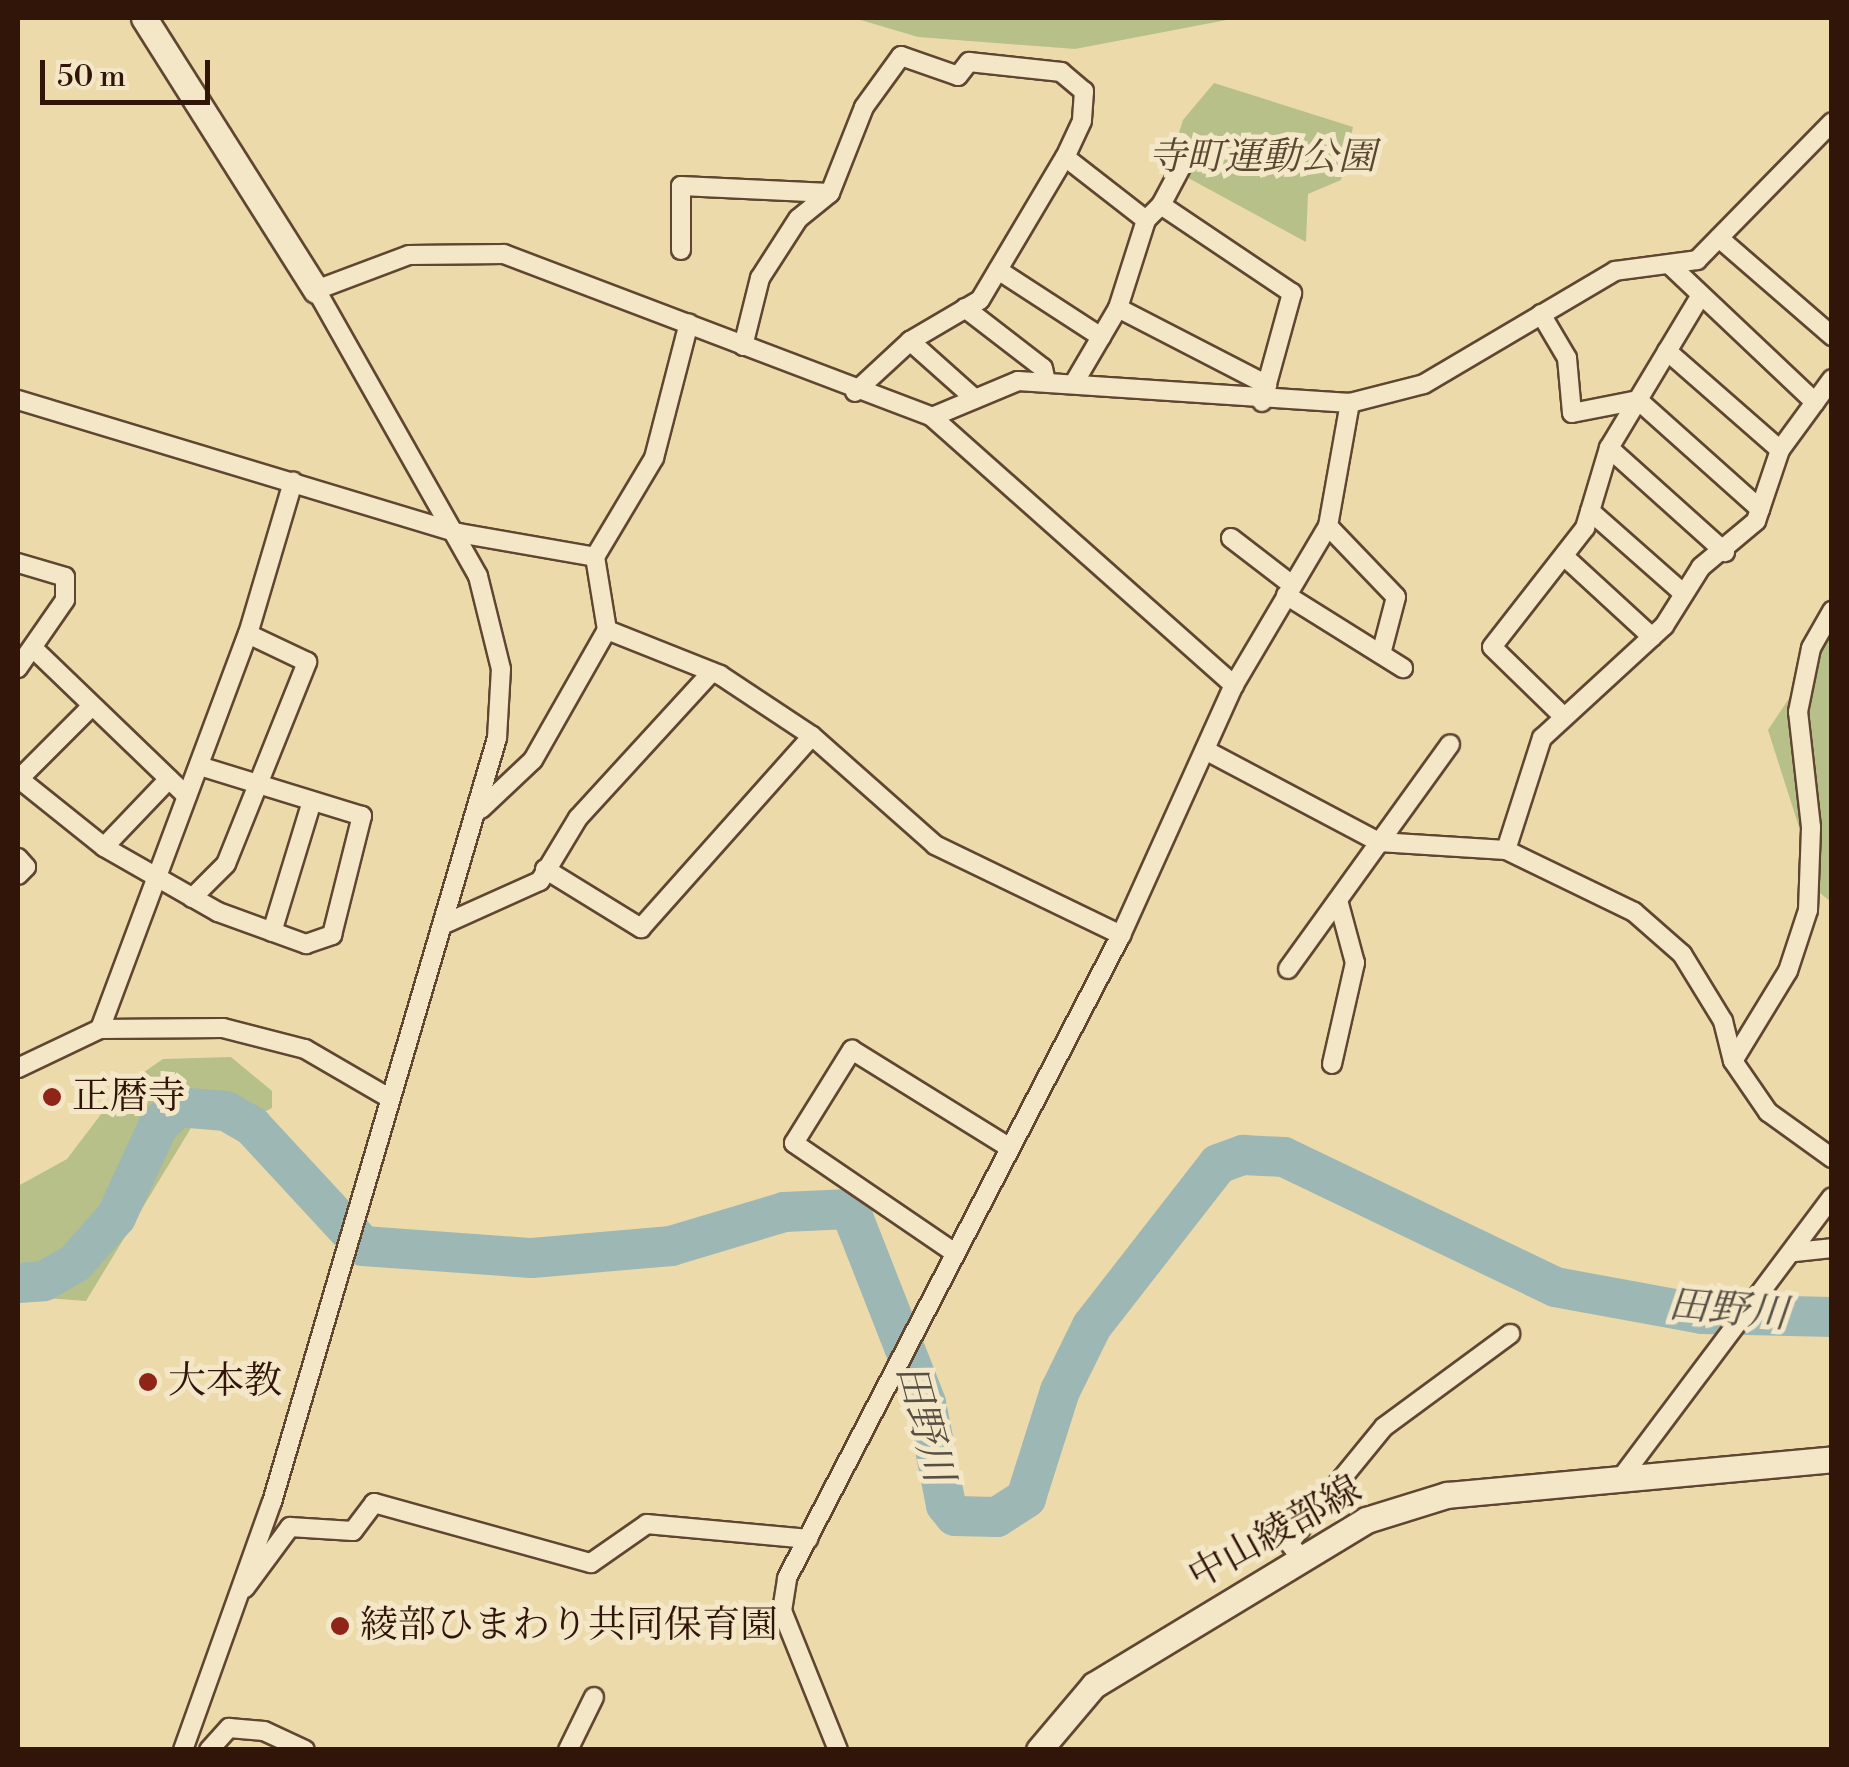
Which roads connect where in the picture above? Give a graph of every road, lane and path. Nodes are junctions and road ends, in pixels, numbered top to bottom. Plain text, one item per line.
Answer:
1 (144, 18) edge
2 (1832, 122) edge
3 (1187, 156) dead end
4 (1065, 157) junction
5 (830, 193) junction
6 (1160, 205) junction
7 (1146, 220) junction
8 (1719, 238) junction
9 (681, 250) dead end
10 (1672, 267) junction
11 (998, 270) junction
12 (316, 290) junction
13 (1699, 298) junction
14 (966, 308) junction
15 (1118, 308) junction
16 (1541, 314) junction
17 (689, 323) junction
18 (1832, 336) edge
19 (1101, 337) junction
20 (910, 341) junction
21 (744, 346) junction
22 (1667, 351) junction
23 (1832, 380) edge
24 (1046, 382) junction
25 (1074, 383) junction
26 (855, 392) junction
27 (1264, 394) junction
28 (975, 399) junction
29 (18, 400) edge
30 (1638, 400) junction
31 (1350, 402) junction
32 (1816, 402) junction
33 (932, 417) junction
34 (1609, 448) junction
35 (1780, 450) junction
36 (294, 482) junction
37 (1760, 510) junction
38 (1590, 512) junction
39 (1328, 526) junction
40 (458, 533) junction
41 (1231, 538) dead end
42 (1725, 552) junction
43 (595, 557) junction
44 (1566, 558) junction
45 (18, 563) edge
46 (1288, 589) junction
47 (1684, 594) junction
48 (1832, 612) edge
49 (607, 630) junction
50 (248, 634) junction
51 (1652, 637) junction
52 (34, 649) junction
53 (1381, 654) junction
54 (18, 668) edge
55 (1402, 668) dead end
56 (712, 672) junction
57 (1234, 685) junction
58 (92, 706) junction
59 (1564, 718) junction
60 (812, 736) junction
61 (1450, 744) dead end
62 (1206, 750) junction
63 (199, 766) junction
64 (18, 778) edge
65 (169, 779) junction
66 (257, 784) junction
67 (188, 796) junction
68 (312, 801) junction
69 (480, 810) junction
70 (1380, 842) junction
71 (104, 847) junction
72 (1506, 850) junction
73 (18, 858) edge
74 (545, 870) junction
75 (18, 875) edge
76 (157, 878) junction
77 (192, 898) junction
78 (1338, 900) junction
79 (442, 925) junction
80 (272, 932) junction
81 (1121, 935) junction
82 (1288, 969) dead end
83 (100, 1029) junction
84 (1733, 1061) junction
85 (1332, 1064) dead end
86 (18, 1068) edge
87 (390, 1099) junction
88 (1010, 1148) junction
89 (1832, 1158) edge
90 (1832, 1198) edge
91 (1832, 1248) edge
92 (1795, 1252) junction
93 (955, 1253) junction
94 (1510, 1334) dead end
95 (1832, 1459) edge
96 (1618, 1482) junction
97 (808, 1538) junction
98 (1300, 1557) junction
99 (238, 1596) junction
100 (594, 1697) dead end
101 (183, 1750) edge
102 (209, 1750) edge
103 (305, 1750) edge
104 (568, 1750) edge
105 (838, 1750) edge
106 (1039, 1750) edge

1 - 12 main road
2 - 8 street
3 - 6 street
4 - 5 street
4 - 7 street
4 - 11 street
5 - 9 street
5 - 21 street
6 - 7 street
6 - 27 street
7 - 15 street
8 - 10 street
8 - 18 street
10 - 13 street
10 - 16 street
11 - 14 street
11 - 19 street
12 - 17 street
12 - 40 street
13 - 22 street
13 - 32 street
14 - 20 street
14 - 24 street
15 - 19 street
15 - 27 street
16 - 30 street
16 - 31 street
17 - 21 street
17 - 43 street
19 - 25 street
20 - 26 street
20 - 28 street
21 - 26 street
22 - 30 street
22 - 35 street
23 - 32 street
24 - 25 street
24 - 28 street
25 - 27 street
26 - 33 street
27 - 31 street
28 - 33 street
29 - 36 street
30 - 34 street
30 - 37 street
31 - 39 street
32 - 35 street
33 - 57 street
34 - 38 street
34 - 42 street
35 - 37 street
36 - 40 street
36 - 50 street
37 - 42 street
38 - 44 street
38 - 47 street
39 - 46 street
39 - 53 street
40 - 43 street
40 - 69 street
41 - 46 street
42 - 47 street
43 - 49 street
44 - 51 street
44 - 59 street
45 - 52 street
46 - 53 street
46 - 57 street
47 - 51 street
48 - 84 street
49 - 56 street
49 - 69 street
50 - 63 street
50 - 66 street
51 - 59 street
52 - 54 street
52 - 58 street
53 - 55 street
56 - 60 street
56 - 74 street
57 - 62 street
58 - 64 street
58 - 65 street
59 - 72 street
60 - 74 street
60 - 81 street
61 - 70 street
62 - 70 street
62 - 81 street
63 - 66 street
63 - 67 street
64 - 71 street
65 - 67 street
65 - 71 street
66 - 68 street
66 - 77 street
67 - 76 street
68 - 80 street
68 - 80 street
69 - 79 street
70 - 72 street
70 - 78 street
71 - 76 street
72 - 84 street
73 - 75 street
74 - 79 street
76 - 77 street
76 - 83 street
77 - 80 street
78 - 82 street
78 - 85 street
79 - 87 street
81 - 88 street
83 - 86 street
83 - 87 street
84 - 89 street
87 - 99 street
88 - 93 street
88 - 93 street
90 - 92 street
91 - 92 street
92 - 96 street
93 - 97 street
94 - 98 street
95 - 96 main road, 中山綾部線
96 - 98 main road, 中山綾部線
97 - 99 street
97 - 105 street
98 - 106 main road, 中山綾部線
99 - 101 street
100 - 104 street
102 - 103 street

